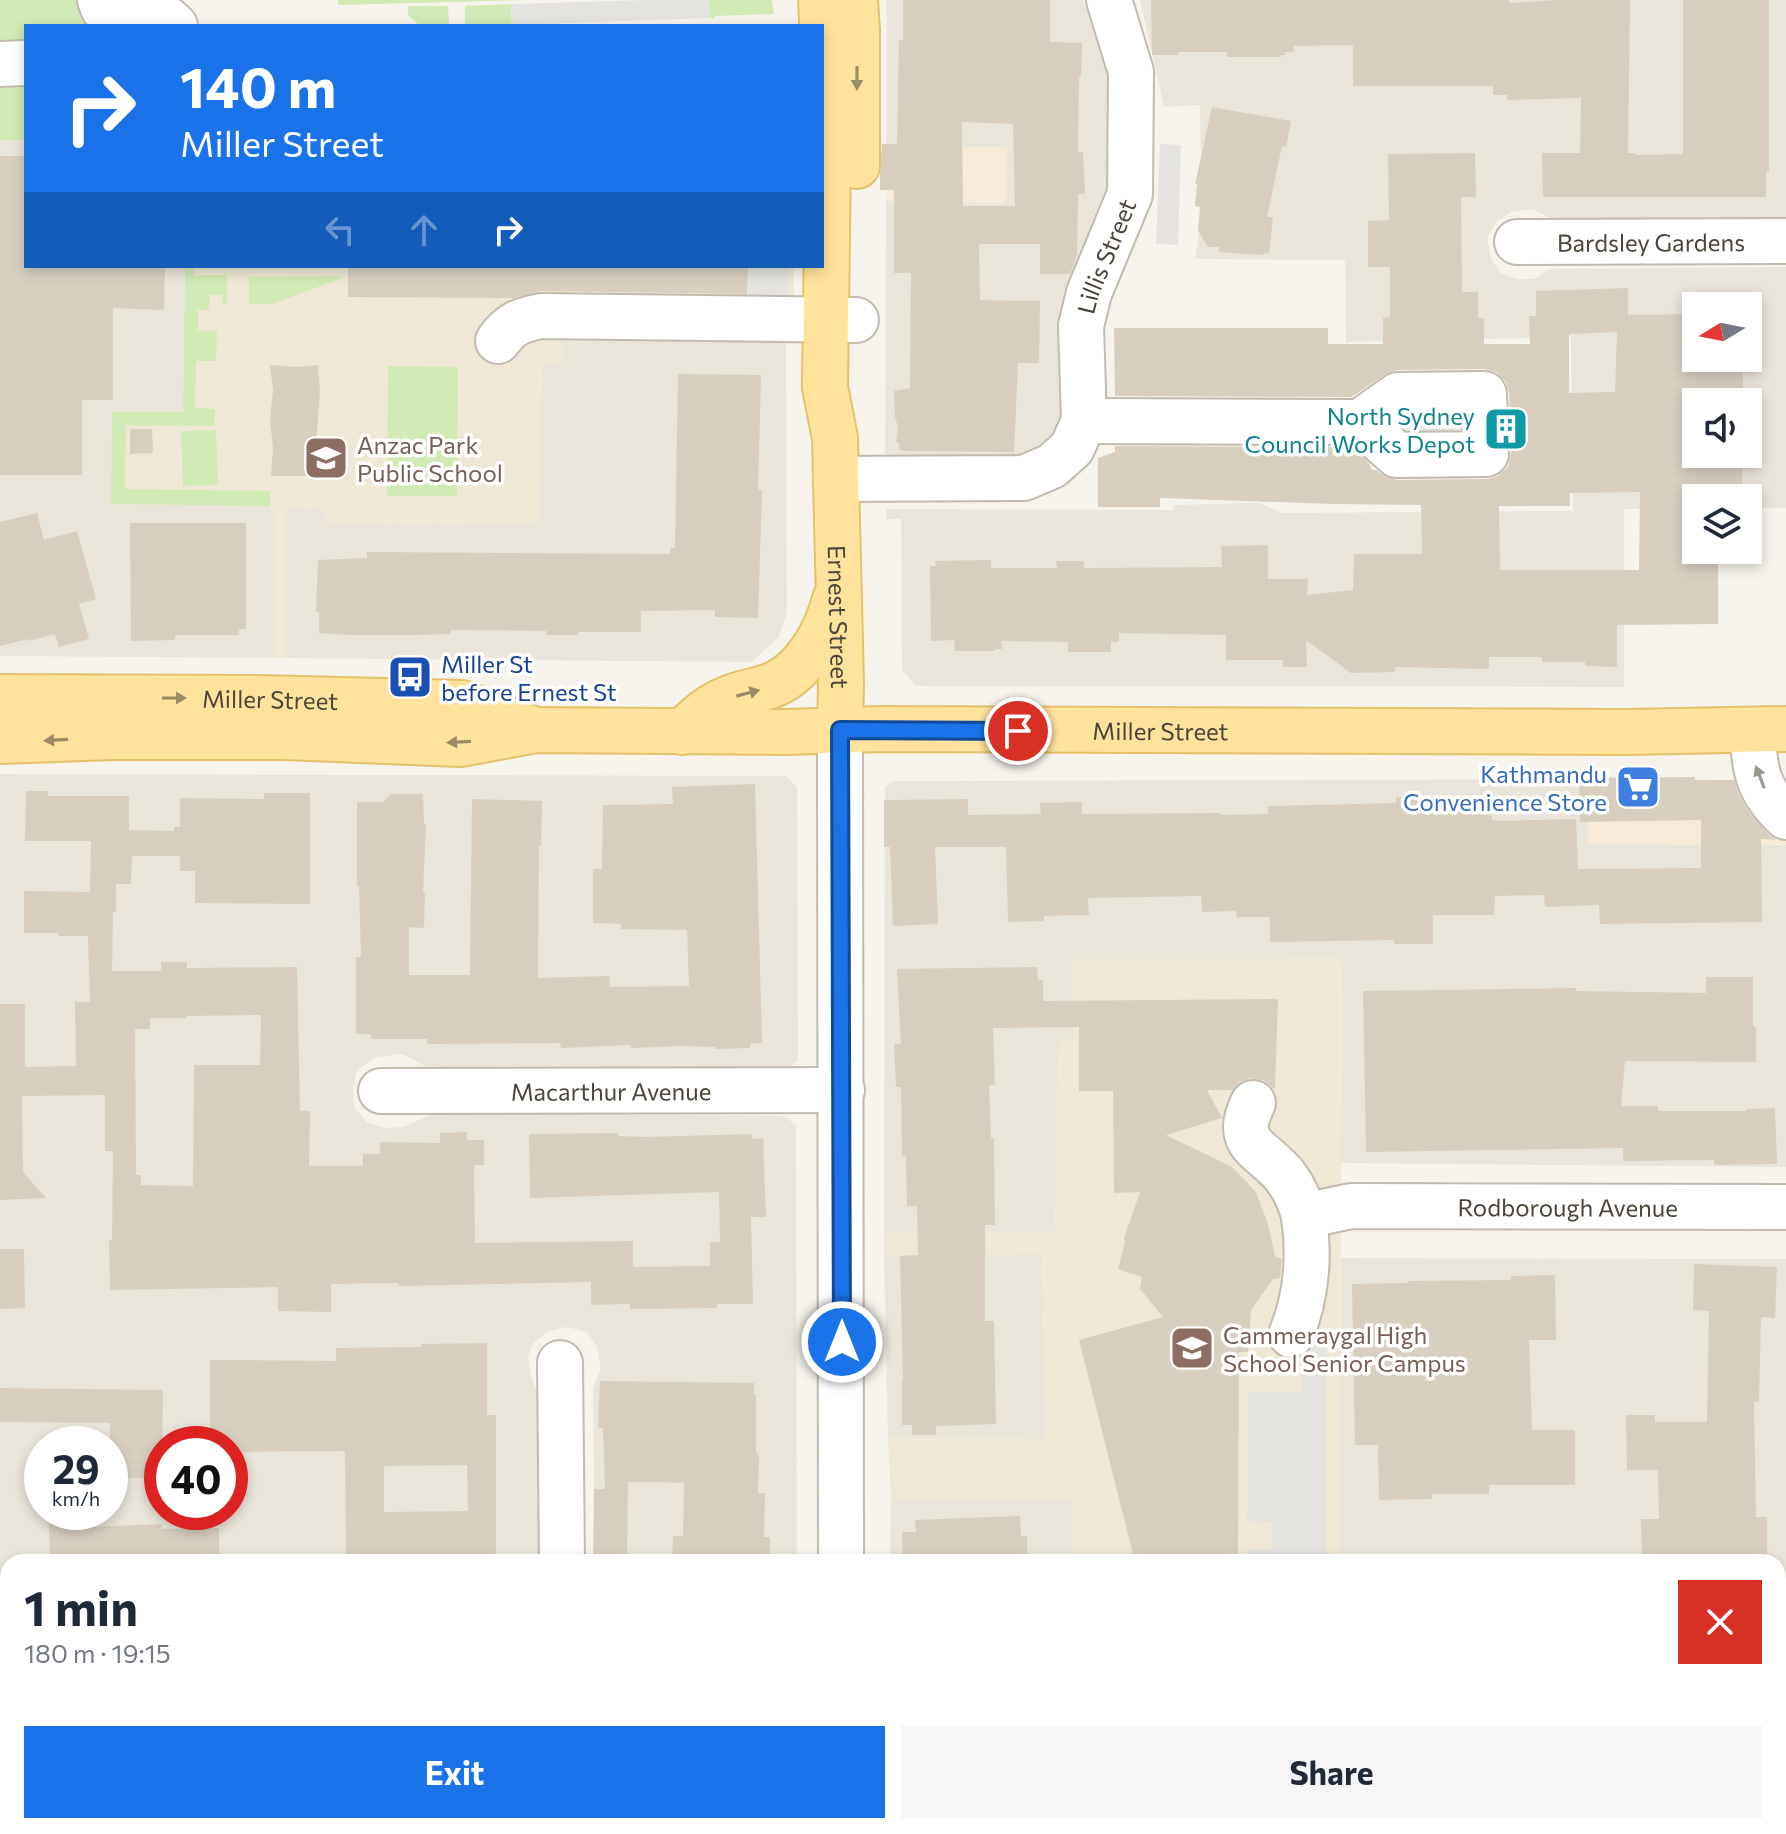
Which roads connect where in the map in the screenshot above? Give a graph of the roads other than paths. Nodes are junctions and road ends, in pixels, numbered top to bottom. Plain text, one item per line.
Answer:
1 (100, 0) edge
2 (1109, 0) edge
3 (836, 19) edge
4 (173, 24) edge
5 (24, 63) edge
6 (0, 64) edge
7 (1786, 241) edge
8 (1517, 242) dead end
9 (841, 320) junction
10 (498, 341) dead end
11 (1084, 421) junction
12 (1360, 422) dead end
13 (836, 459) junction
14 (838, 585) junction
15 (0, 697) edge
16 (536, 730) junction
17 (840, 730) junction
18 (1769, 730) edge
19 (682, 732) junction
20 (0, 741) edge
21 (1786, 817) edge
22 (842, 1090) junction
23 (381, 1091) dead end
24 (1253, 1103) dead end
25 (1786, 1207) edge
26 (1304, 1216) junction
27 (1291, 1335) dead end
28 (560, 1363) dead end
29 (562, 1554) edge
30 (841, 1554) edge

1 - 4 street
2 - 11 street, Lillis Street
3 - 9 main road, Ernest Street
5 - 6 street
7 - 8 street, Bardsley Gardens
9 - 10 street
9 - 13 main road, Ernest Street
11 - 12 street
11 - 13 street
13 - 14 main road, Ernest Street
14 - 17 main road, Ernest Street
19 -> 14 main road
15 -> 16 main road, Miller Street
16 - 19 main road, Miller Street
16 -> 20 main road, Miller Street
17 - 18 main road, Miller Street
17 - 19 main road, Miller Street
17 - 22 street, Ernest Street
21 -> 18 street
22 - 23 street, Macarthur Avenue
22 - 30 street, Ernest Street
24 - 26 street
25 - 26 street, Rodborough Avenue
26 - 27 street
28 - 29 street

